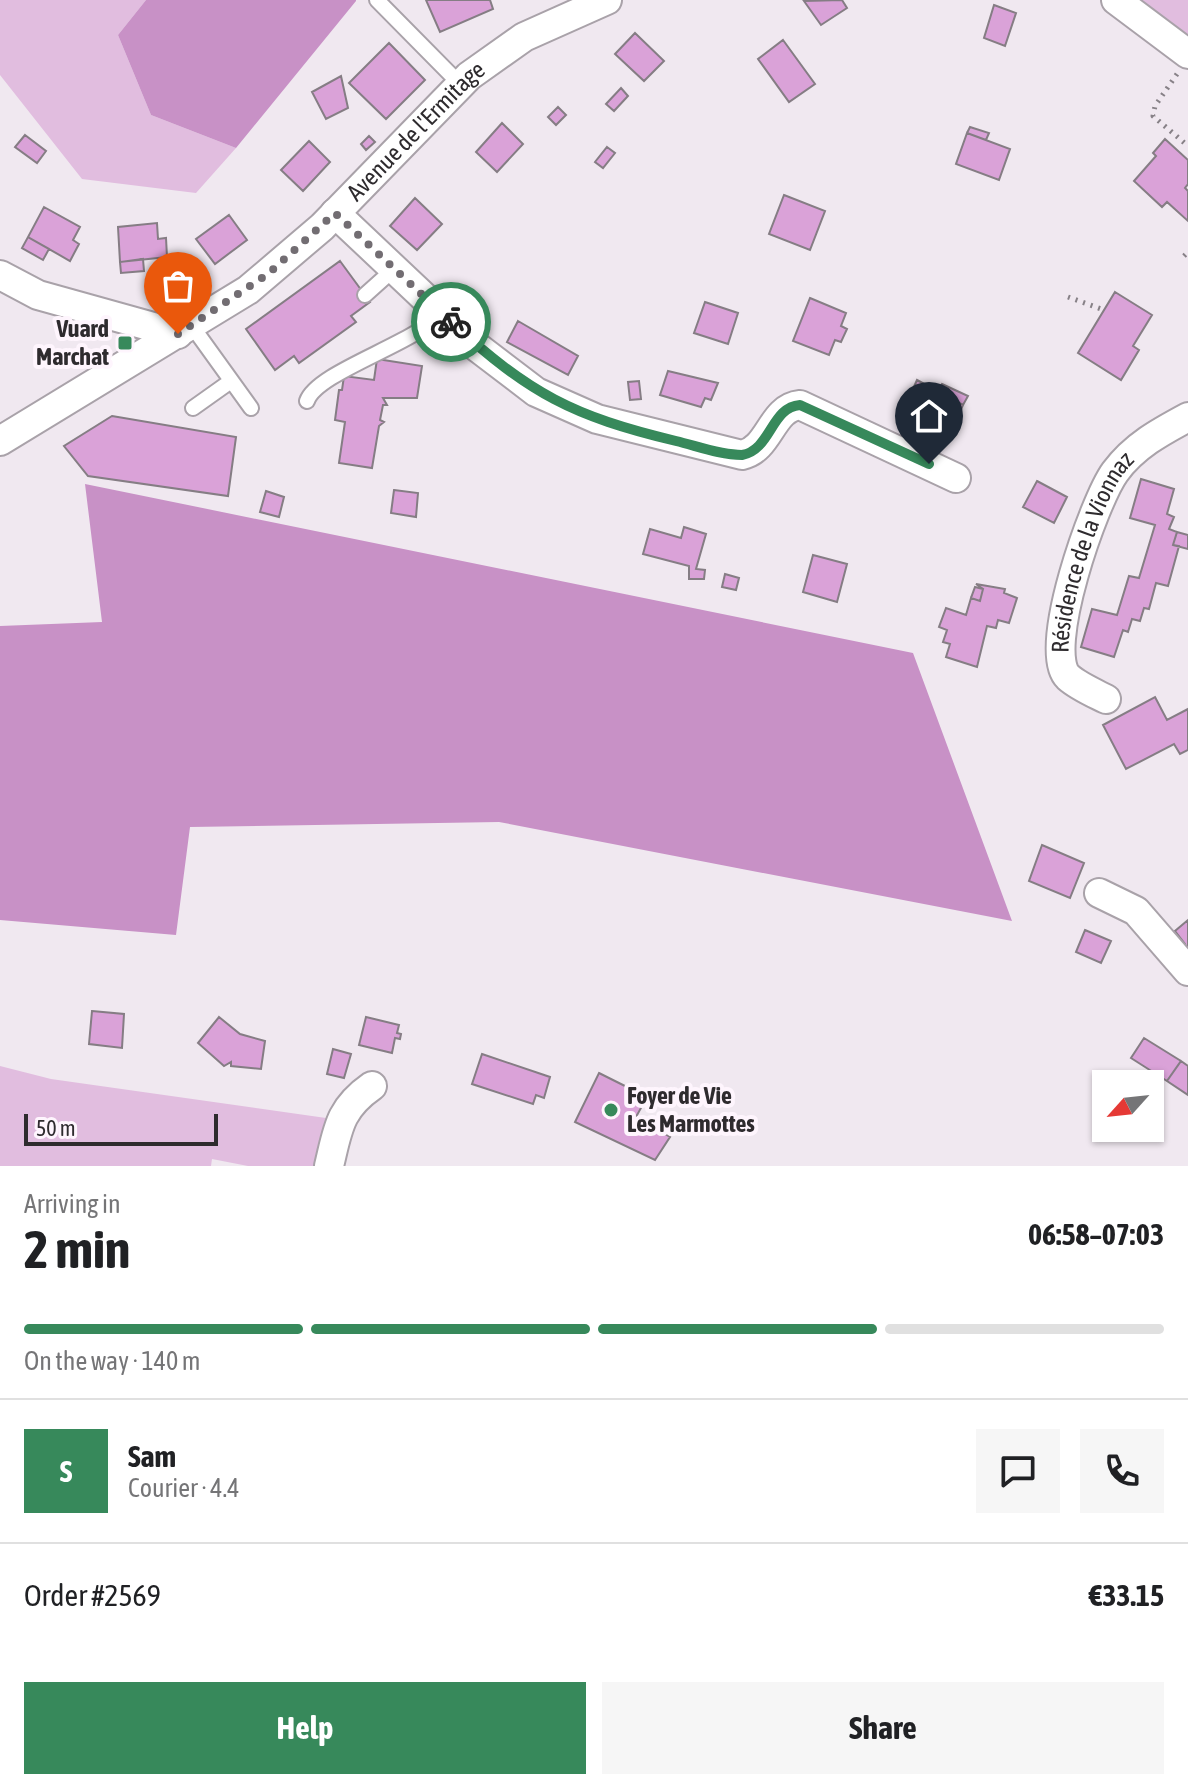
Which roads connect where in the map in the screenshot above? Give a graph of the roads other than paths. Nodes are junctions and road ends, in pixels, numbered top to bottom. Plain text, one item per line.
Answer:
1 (377, 0) edge
2 (607, 0) edge
3 (1116, 0) edge
4 (1188, 54) edge
5 (460, 84) junction
6 (335, 213) junction
7 (394, 269) junction
8 (0, 275) edge
9 (365, 295) dead end
10 (441, 314) junction
11 (185, 330) junction
12 (231, 381) junction
13 (307, 401) dead end
14 (193, 408) dead end
15 (251, 408) dead end
16 (1188, 417) edge
17 (0, 441) edge
18 (956, 478) dead end
19 (1106, 699) dead end
20 (1099, 893) dead end
21 (1188, 971) edge
22 (372, 1086) dead end
23 (329, 1166) edge

1 - 5 lane
2 - 5 street, Avenue de l'Ermitage
3 - 4 street
5 - 6 street, Avenue de l'Ermitage
6 - 7 street
6 - 11 street, Avenue de l'Ermitage
7 - 9 lane
7 - 10 street
8 - 11 street
10 - 13 lane
10 - 18 street
11 - 12 lane
11 - 17 street, Avenue de l'Ermitage
12 - 14 lane
12 - 15 lane
16 - 19 street, Résidence de la Vionnaz
20 - 21 street
22 - 23 street

